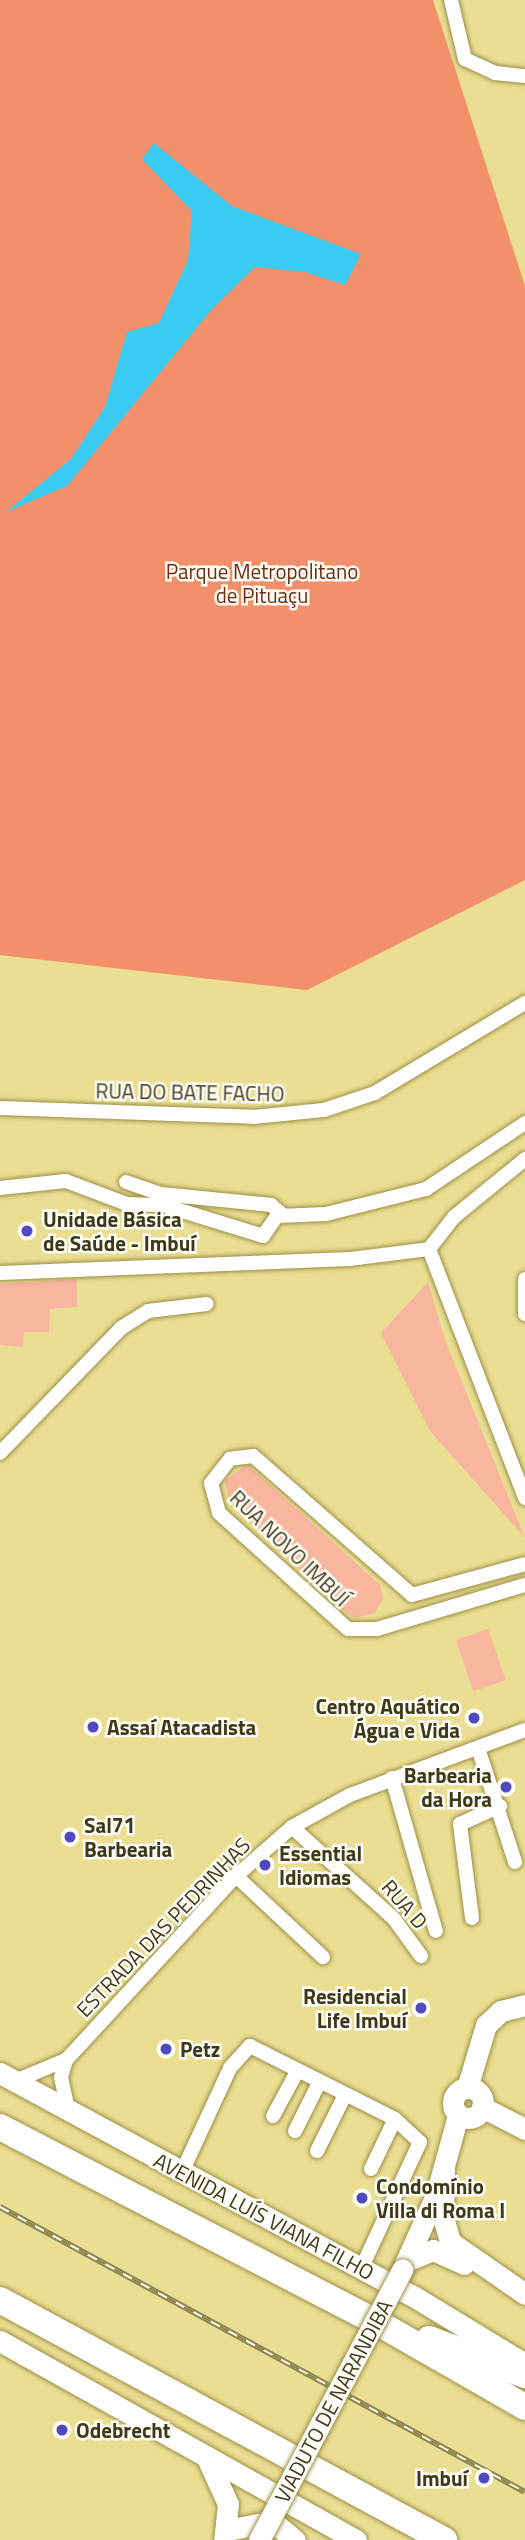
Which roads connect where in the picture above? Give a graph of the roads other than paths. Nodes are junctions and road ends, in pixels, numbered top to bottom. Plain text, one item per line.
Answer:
1 (451, 0) edge
2 (525, 76) edge
3 (525, 1003) edge
4 (0, 1108) edge
5 (525, 1123) edge
6 (525, 1159) edge
7 (126, 1182) dead end
8 (0, 1188) edge
9 (284, 1215) junction
10 (429, 1249) junction
11 (0, 1273) edge
12 (525, 1279) edge
13 (207, 1304) dead end
14 (525, 1314) edge
15 (0, 1453) edge
16 (525, 1498) edge
17 (525, 1564) edge
18 (485, 1577) junction
19 (525, 1585) edge
20 (491, 1594) junction
21 (525, 1730) edge
22 (478, 1748) junction
23 (392, 1778) junction
24 (500, 1806) junction
25 (292, 1827) junction
26 (515, 1862) dead end
27 (236, 1876) junction
28 (472, 1918) dead end
29 (436, 1931) dead end
30 (421, 1955) dead end
31 (323, 1957) dead end
32 (525, 2005) edge
33 (66, 2060) junction
34 (298, 2070) junction
35 (8, 2077) edge
36 (320, 2081) junction
37 (345, 2095) junction
38 (468, 2103) junction
39 (68, 2110) junction
40 (273, 2116) dead end
41 (396, 2119) junction
42 (0, 2127) edge
43 (525, 2129) edge
44 (295, 2131) dead end
45 (317, 2151) dead end
46 (444, 2167) junction
47 (371, 2169) dead end
48 (181, 2172) junction
49 (404, 2266) junction
50 (361, 2269) junction
51 (520, 2291) edge
52 (0, 2300) edge
53 (380, 2324) junction
54 (0, 2341) edge
55 (525, 2364) edge
56 (525, 2375) edge
57 (525, 2407) edge
58 (206, 2456) junction
59 (374, 2503) junction
60 (226, 2535) edge
61 (259, 2540) edge
62 (295, 2540) edge
63 (356, 2540) edge
64 (414, 2540) edge
65 (444, 2540) edge

1 - 2 street
3 - 4 street, RUA DO BATE FACHO
5 - 9 street
6 - 10 street
7 - 9 street
8 - 9 street
10 - 11 street
10 - 16 street
12 - 14 street
13 - 15 street
17 - 18 street, RUA NOVO IMBUÍ
18 - 20 street
18 - 20 street, RUA NOVO IMBUÍ
19 - 20 street, RUA NOVO IMBUÍ
21 - 22 street, ESTRADA DAS PEDRINHAS
22 - 23 street, ESTRADA DAS PEDRINHAS
22 - 24 street
23 - 25 street, ESTRADA DAS PEDRINHAS
23 - 29 street
24 - 26 street
24 - 28 street
25 - 27 street, ESTRADA DAS PEDRINHAS
25 - 30 street, RUA D
27 - 31 street
27 - 33 street, ESTRADA DAS PEDRINHAS
32 - 38 main road
33 - 35 street, ESTRADA DAS PEDRINHAS
33 - 39 street
34 - 36 street
34 - 40 street
34 - 48 street
35 - 39 main road, AVENIDA LUÍS VIANA FILHO
36 - 37 street
36 - 44 street
37 - 41 street
37 - 45 street
38 - 43 main road
38 - 46 main road
39 - 48 main road, AVENIDA LUÍS VIANA FILHO
41 - 47 street
41 - 50 street
42 - 53 highway, AVENIDA LUÍS VIANA FILHO
46 - 49 main road, VIADUTO DE NARANDIBA
46 - 51 main road
48 - 50 main road, AVENIDA LUÍS VIANA FILHO
49 - 51 main road
49 - 61 main road, VIADUTO DE NARANDIBA, bridge
50 - 55 main road, AVENIDA LUÍS VIANA FILHO
52 - 59 highway
53 - 56 highway
53 - 57 highway, AVENIDA LUÍS VIANA FILHO
54 - 58 main road
58 - 60 main road
58 - 63 main road
59 - 64 highway
59 - 65 highway
60 - 62 main road

